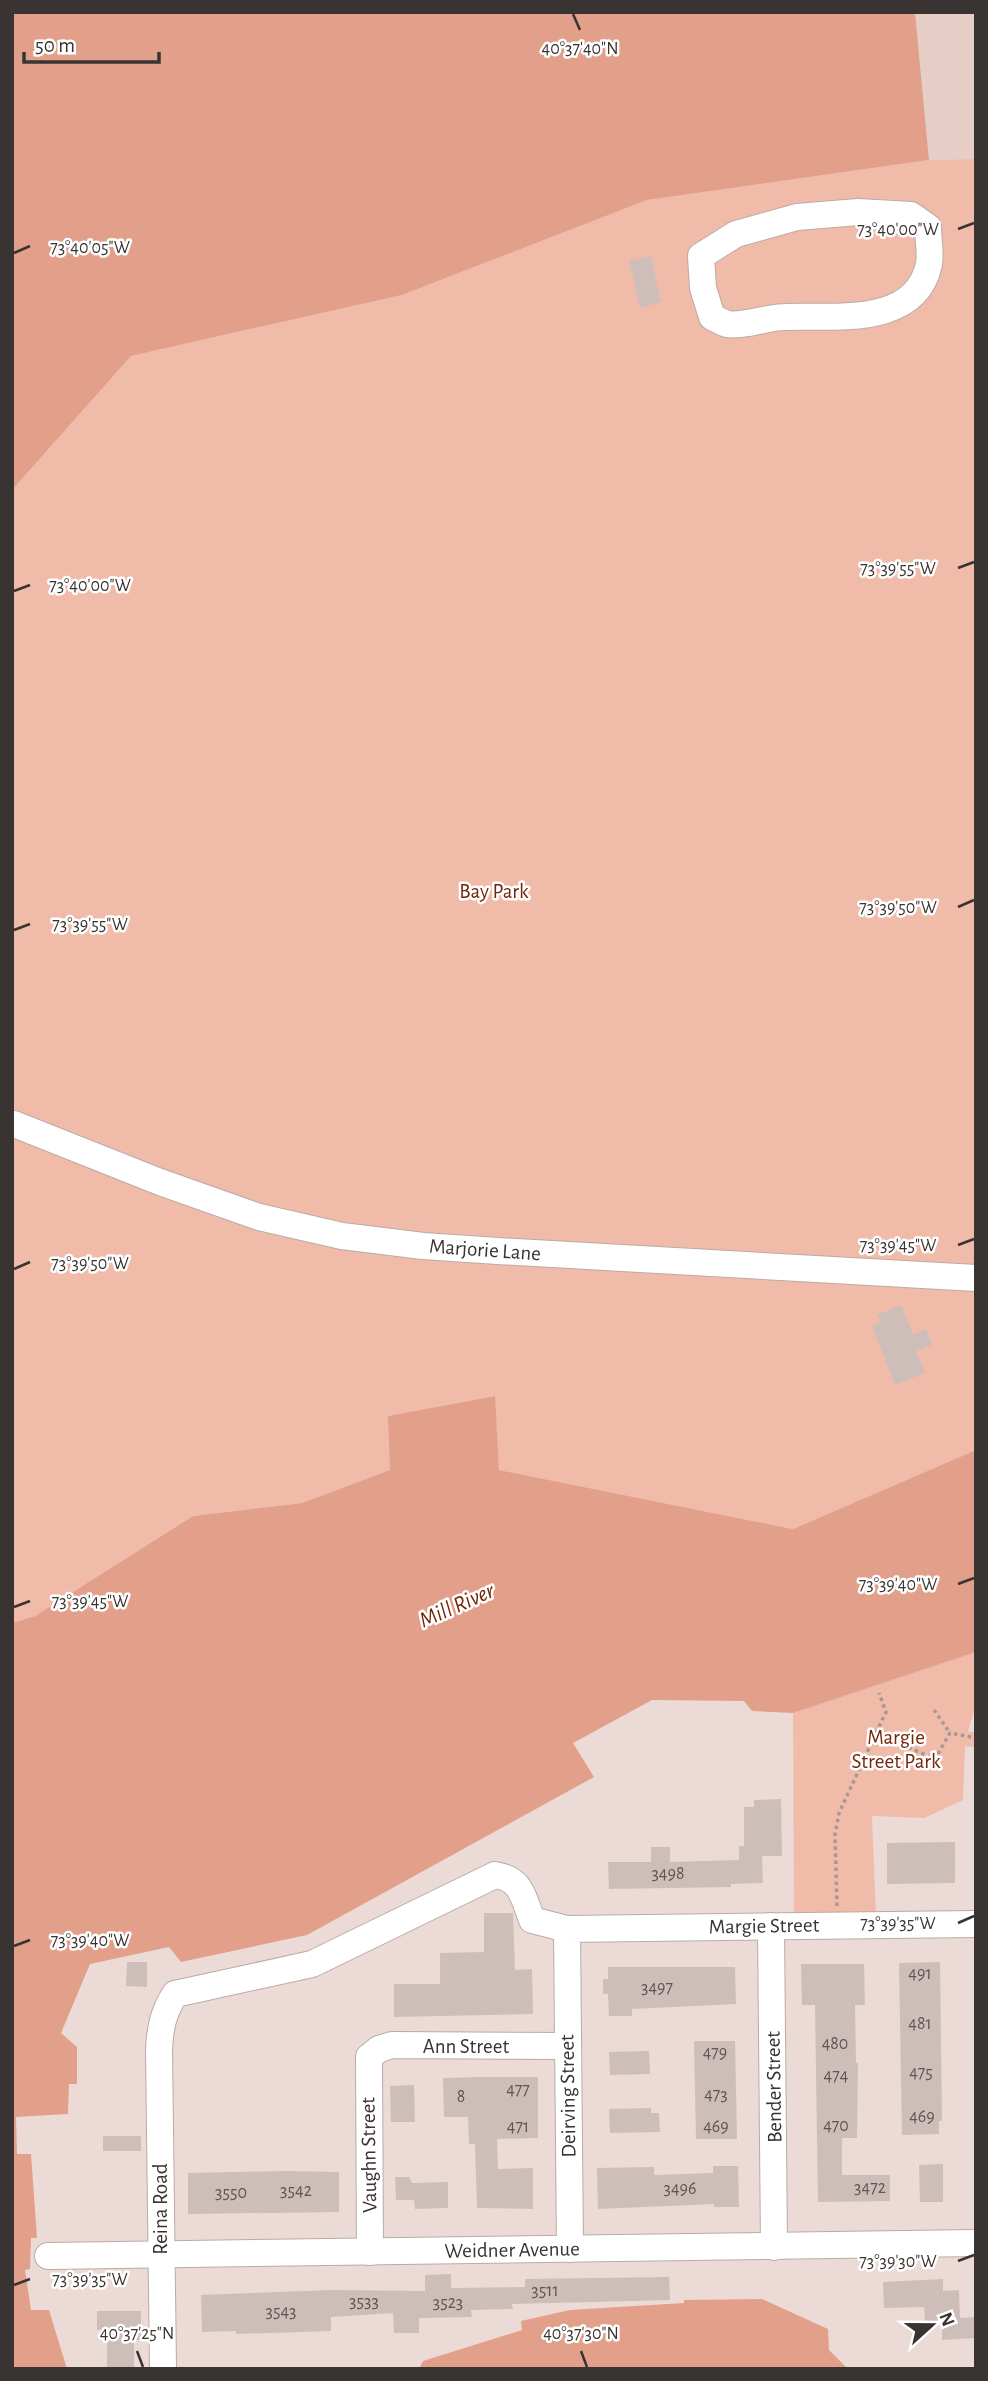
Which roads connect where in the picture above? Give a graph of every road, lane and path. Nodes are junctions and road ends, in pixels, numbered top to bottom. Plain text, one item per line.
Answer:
1 (928, 227) joint
2 (14, 1124) dead end
3 (976, 1278) edge
4 (879, 1693) dead end
5 (934, 1710) dead end
6 (876, 1733) junction
7 (950, 1733) junction
8 (976, 1738) edge
9 (976, 1917) edge
10 (975, 1924) edge
11 (771, 1926) junction
12 (838, 1926) junction
13 (567, 1936) junction
14 (976, 1940) edge
15 (567, 2046) junction
16 (159, 2050) joint
17 (369, 2057) joint
18 (976, 2243) edge
19 (774, 2247) junction
20 (570, 2249) junction
21 (370, 2252) junction
22 (160, 2254) junction
23 (48, 2256) dead end
24 (163, 2369) edge

1 - 1 street
2 - 3 street, Marjorie Lane
4 - 6 path
5 - 7 path
6 - 7 path
6 - 12 path
7 - 8 path
9 - 10 street
10 - 12 street, Margie Street
10 - 14 street
11 - 12 street, Margie Street
11 - 13 street, Margie Street
11 - 19 street, Bender Street
13 - 15 street, Deirving Street
13 - 16 street, Margie Street
15 - 17 street, Ann Street
15 - 20 street, Deirving Street
16 - 22 street, Reina Road
17 - 21 street, Vaughn Street
18 - 19 street, Weidner Avenue
19 - 20 street, Weidner Avenue
20 - 21 street, Weidner Avenue
21 - 22 street, Weidner Avenue
22 - 23 street, Weidner Avenue
22 - 24 street, Reina Road

